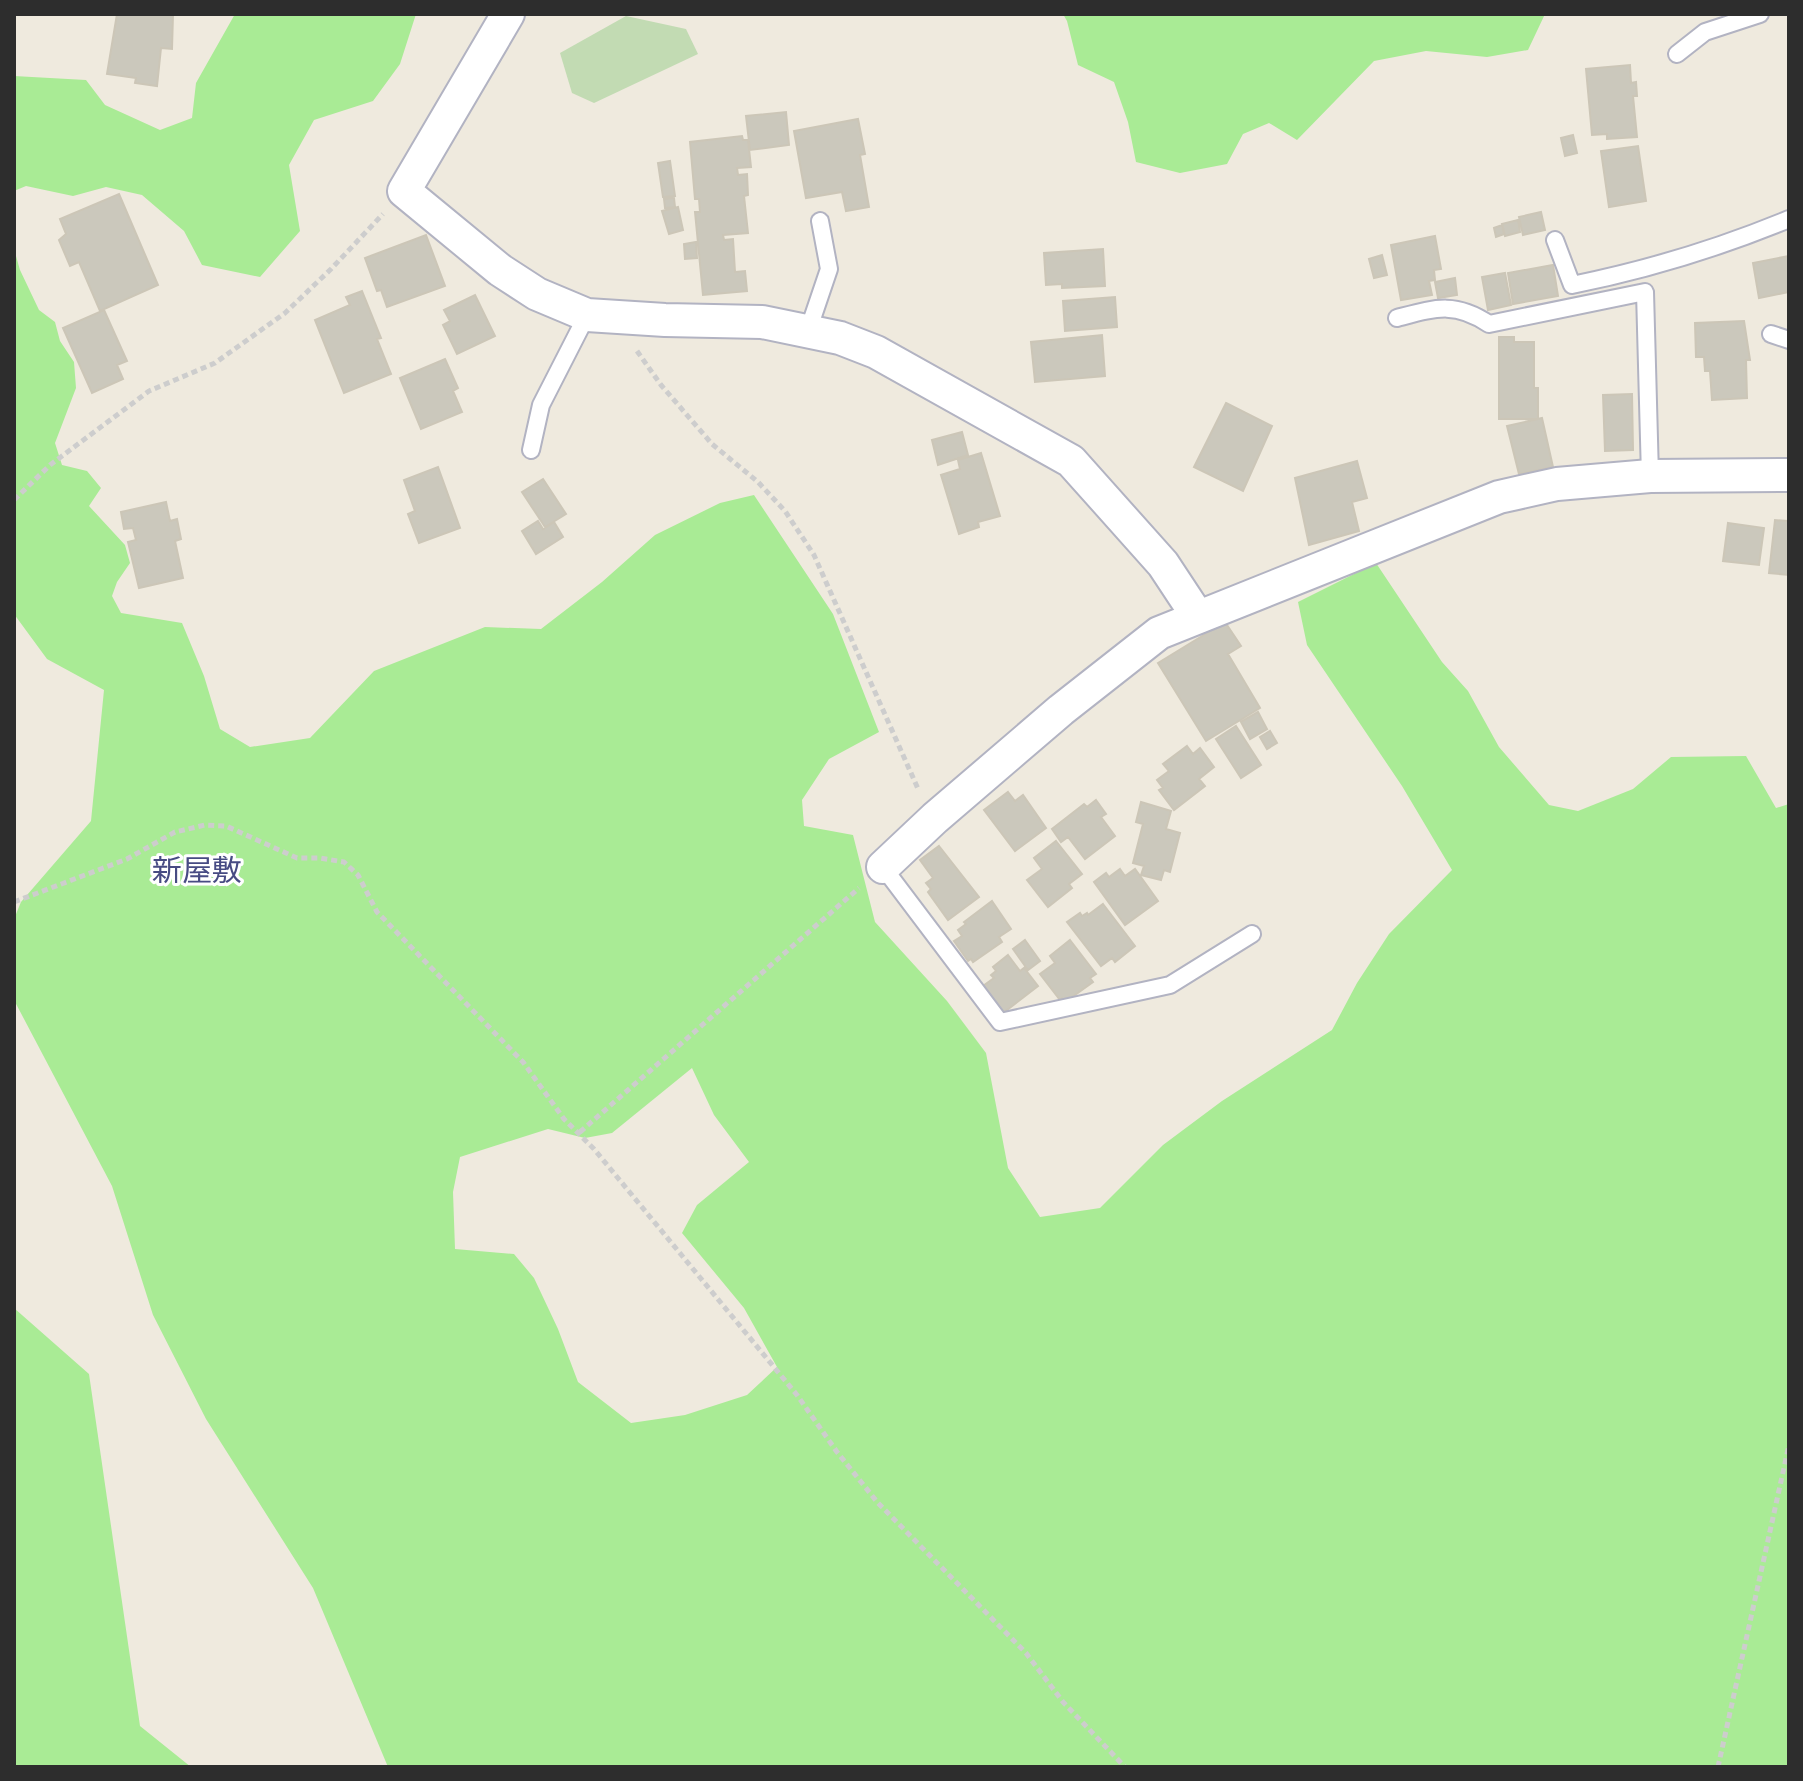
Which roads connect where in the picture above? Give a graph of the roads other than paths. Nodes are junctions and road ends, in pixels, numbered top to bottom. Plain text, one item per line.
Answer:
1 (508, 14) edge
2 (1760, 14) edge
3 (1677, 54) dead end
4 (1789, 219) edge
5 (820, 221) dead end
6 (1555, 240) dead end
7 (595, 315) junction
8 (1397, 318) dead end
9 (808, 331) junction
10 (1771, 334) dead end
11 (1789, 340) edge
12 (531, 450) dead end
13 (1789, 475) edge
14 (1650, 476) junction
15 (1198, 617) junction
16 (883, 867) joint
17 (1252, 934) dead end

1 - 7 street
2 - 3 lane
4 - 6 lane
5 - 9 lane
7 - 9 street
7 - 12 lane
8 - 14 lane
9 - 15 street
10 - 11 lane
13 - 14 street
14 - 15 street
15 - 16 street
16 - 17 lane

